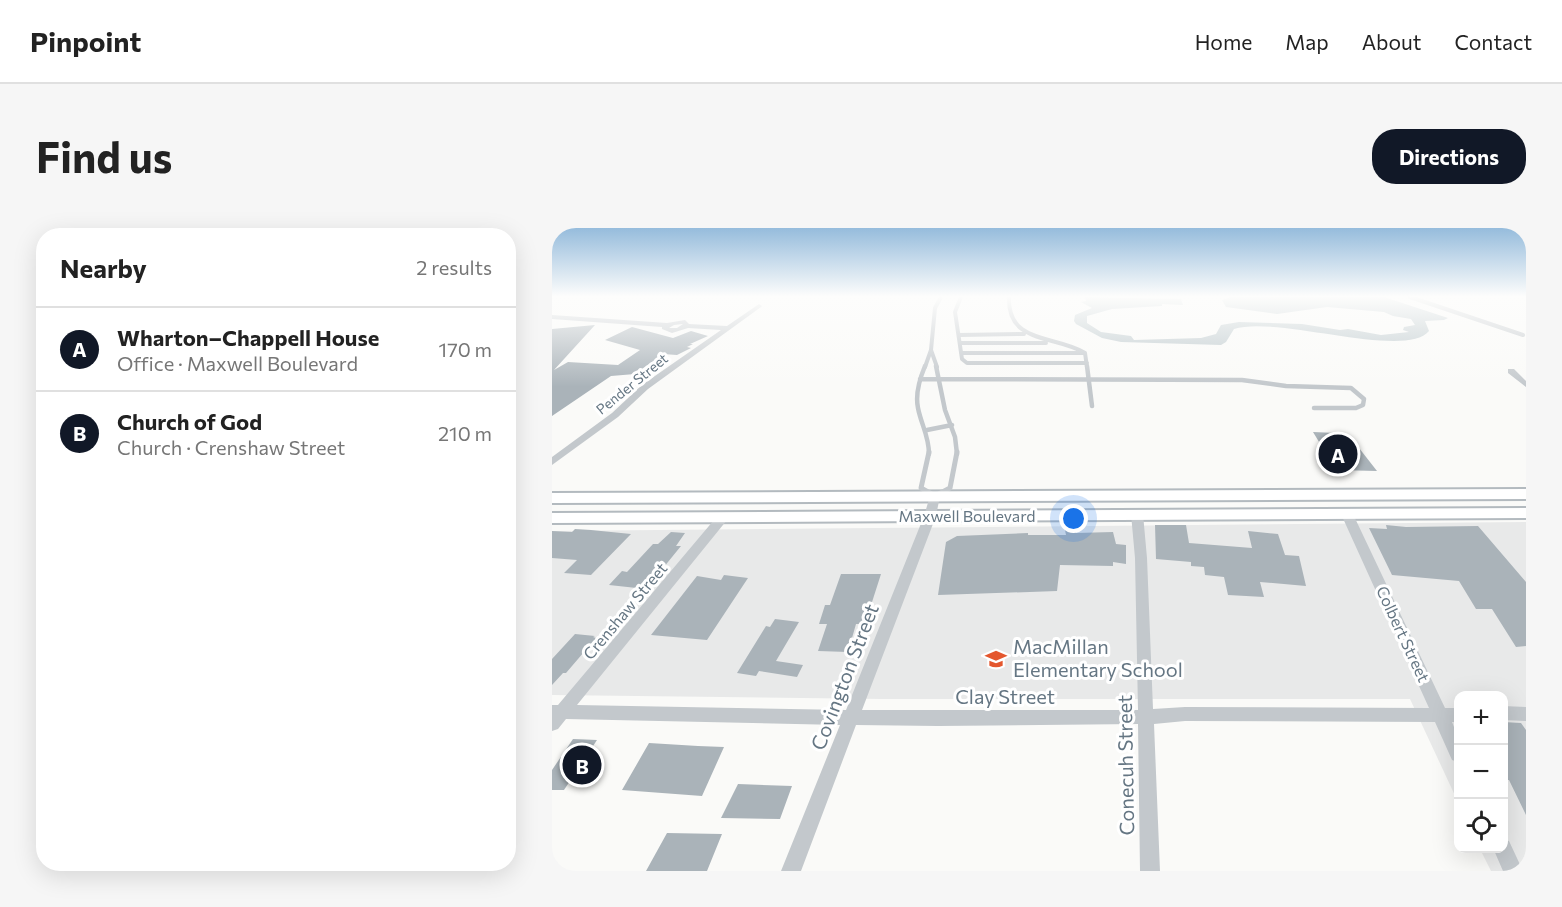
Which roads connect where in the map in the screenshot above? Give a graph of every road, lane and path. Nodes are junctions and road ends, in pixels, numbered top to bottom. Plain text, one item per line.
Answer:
1 (708, 327) edge
2 (933, 327) edge
3 (958, 327) edge
4 (1018, 327) edge
5 (1499, 327) edge
6 (729, 328) joint
7 (959, 334) junction
8 (1026, 334) junction
9 (1523, 335) dead end
10 (960, 343) junction
11 (1070, 343) junction
12 (931, 350) junction
13 (961, 353) junction
14 (1085, 353) junction
15 (1087, 363) junction
16 (1511, 371) dead end
17 (920, 379) junction
18 (940, 379) junction
19 (1089, 379) junction
20 (1526, 385) edge
21 (1092, 406) dead end
22 (1314, 408) dead end
23 (952, 425) junction
24 (927, 430) junction
25 (552, 462) edge
26 (1526, 494) edge
27 (935, 496) junction
28 (552, 498) edge
29 (602, 498) junction
30 (552, 505) edge
31 (1526, 513) edge
32 (1137, 514) junction
33 (1347, 514) junction
34 (930, 516) junction
35 (723, 517) junction
36 (552, 518) edge
37 (557, 712) edge
38 (1508, 714) edge
39 (1526, 714) edge
40 (1454, 715) edge
41 (853, 716) junction
42 (1441, 716) junction
43 (1146, 717) junction
44 (552, 724) edge
45 (1454, 745) edge
46 (1504, 853) edge
47 (791, 871) edge
48 (1150, 871) edge
49 (1513, 871) edge

1 - 6 street
2 - 12 lane
3 - 7 lane
4 - 8 lane
5 - 9 lane
6 - 25 street, Pender Street
7 - 8 lane
7 - 10 lane
8 - 11 lane
10 - 11 lane
10 - 13 lane
11 - 14 lane
12 - 17 lane
12 - 18 lane
13 - 14 lane
13 - 15 lane
14 - 15 lane
15 - 19 lane
16 - 20 street
17 - 18 lane
17 - 24 lane
18 - 19 lane
18 - 23 lane
19 - 21 lane
19 - 22 lane
23 - 24 lane
23 - 27 lane
24 - 27 lane
26 - 27 main road, Maxwell Boulevard
27 - 29 main road, Maxwell Boulevard
27 - 34 street, Covington Street
28 - 29 main road, Maxwell Boulevard
29 - 30 main road
31 - 33 main road, Maxwell Boulevard
32 - 33 main road, Maxwell Boulevard
32 - 34 main road, Maxwell Boulevard
32 - 43 street, Conecuh Street
33 - 42 street, Colbert Street
34 - 35 main road, Maxwell Boulevard
34 - 41 street, Covington Street
35 - 36 main road, Maxwell Boulevard
35 - 37 street, Crenshaw Street
37 - 41 street, Clay Street
37 - 44 street, Crenshaw Street
38 - 39 street
40 - 42 street, Clay Street
41 - 43 street, Clay Street
41 - 47 street, Covington Street
42 - 43 street, Clay Street
42 - 45 street, Colbert Street
43 - 48 street, Conecuh Street
46 - 49 street

